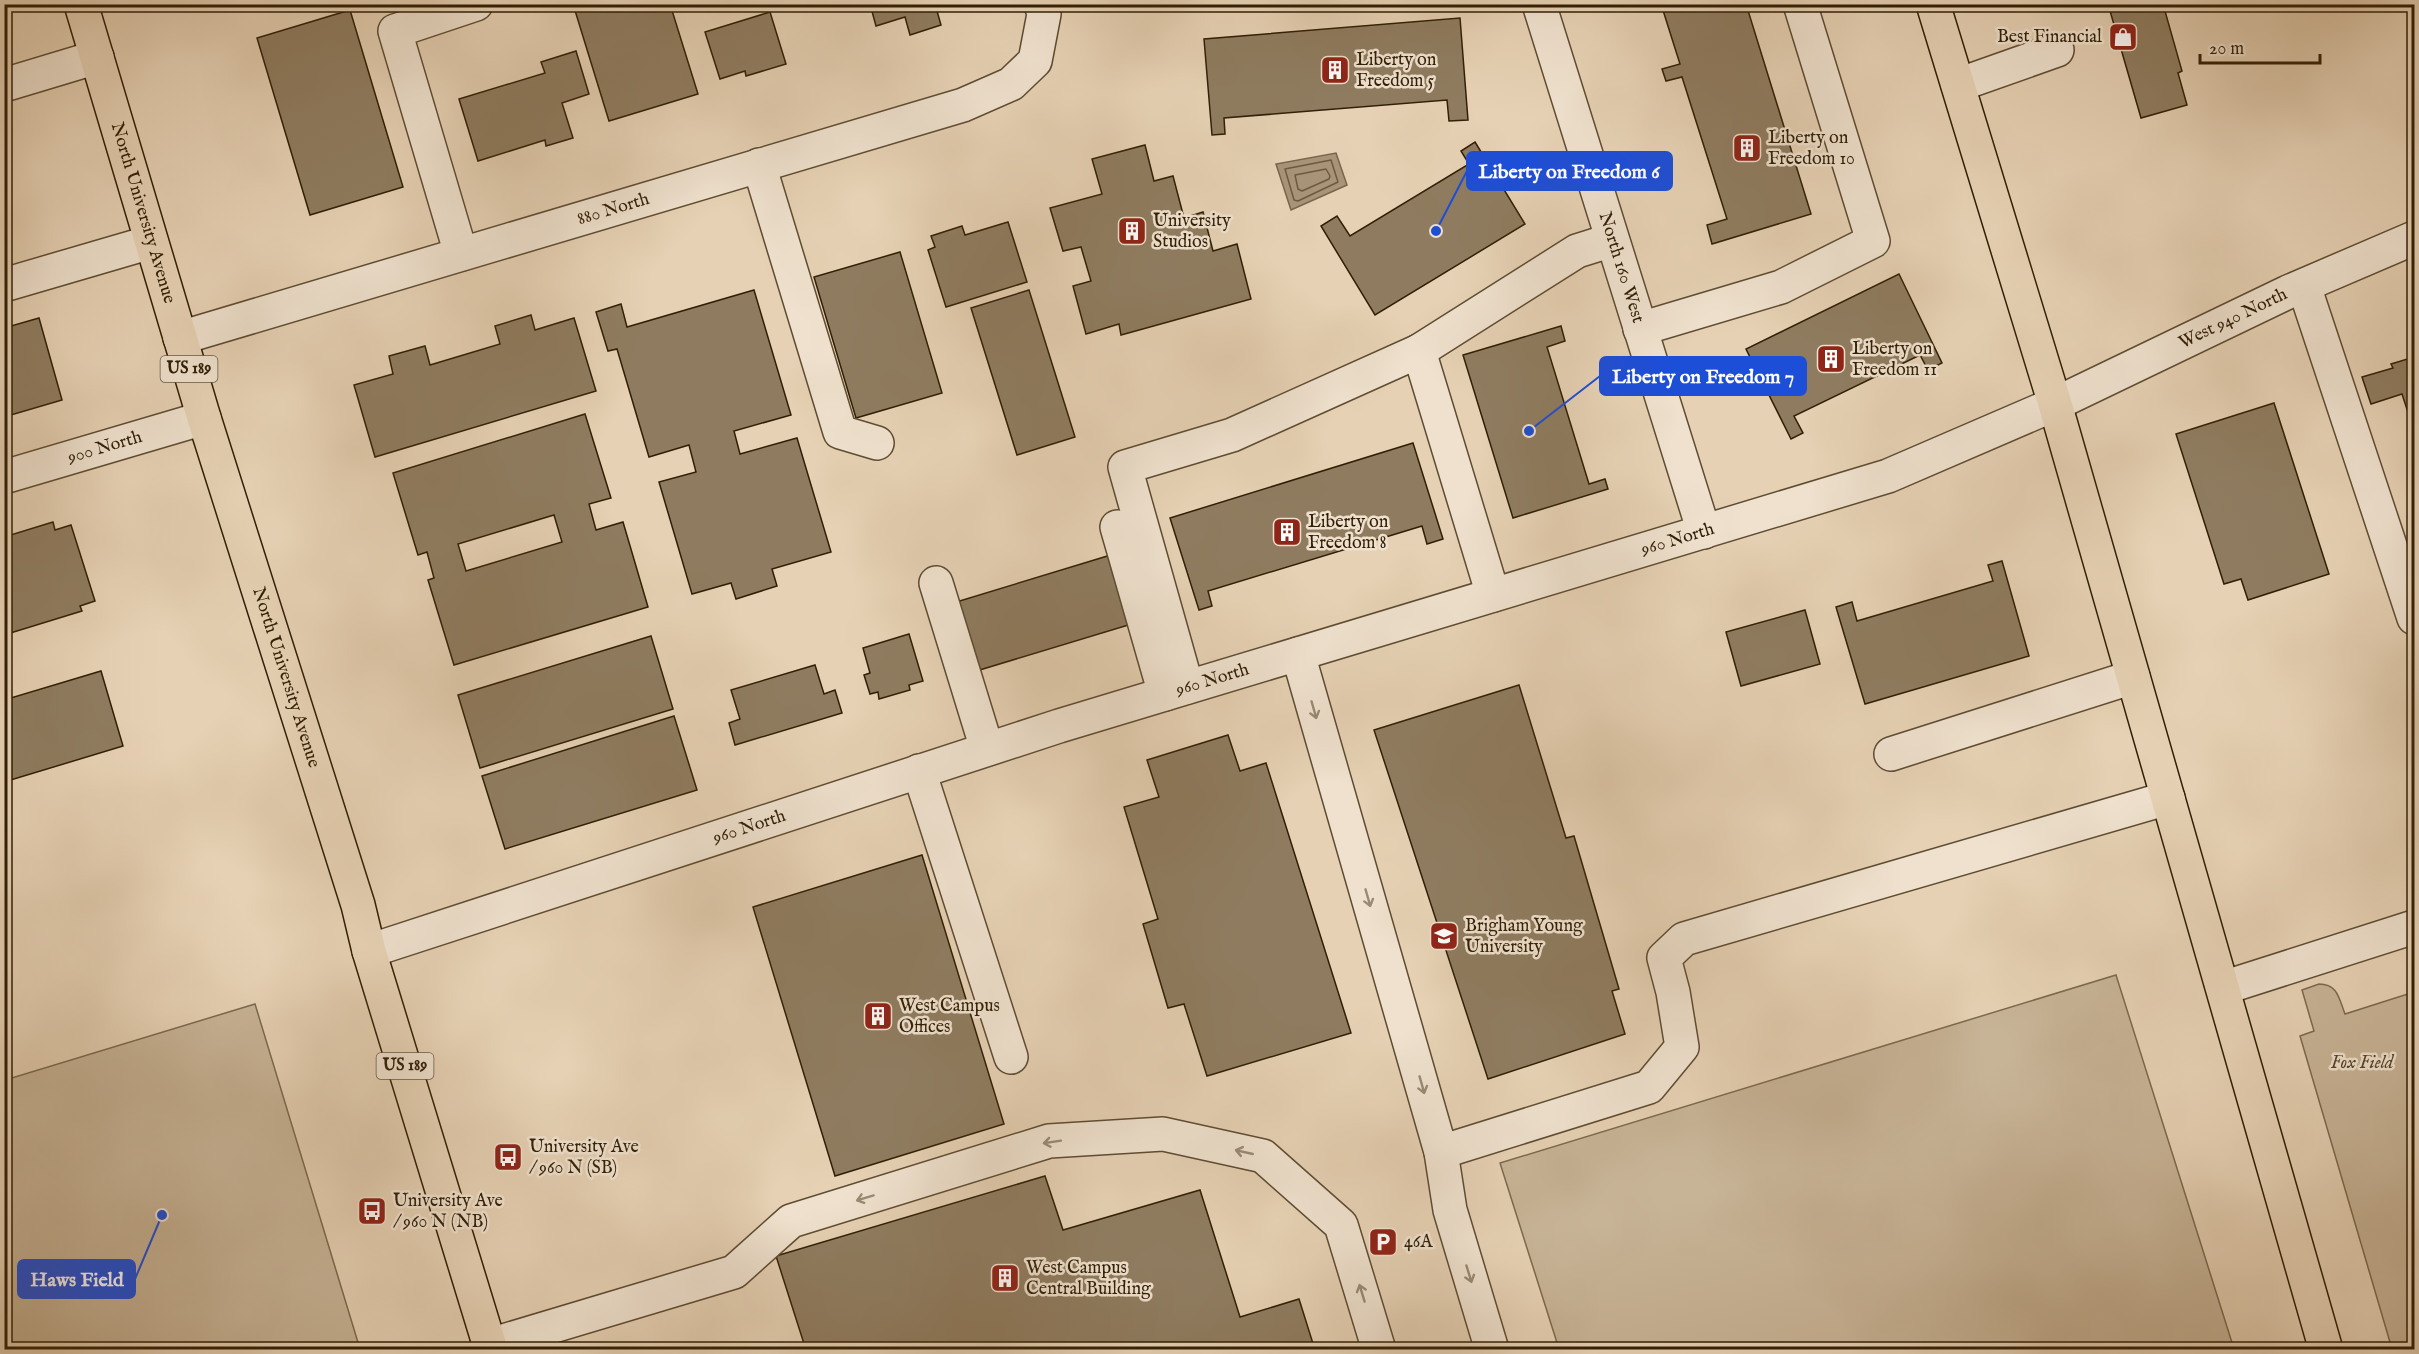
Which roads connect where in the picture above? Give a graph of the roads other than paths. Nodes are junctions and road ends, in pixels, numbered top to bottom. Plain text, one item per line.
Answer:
1 (81, 4) edge
2 (476, 4) edge
3 (1041, 4) edge
4 (1539, 4) edge
5 (1800, 4) edge
6 (1933, 4) edge
7 (2057, 50) dead end
8 (97, 57) junction
9 (4, 84) edge
10 (1958, 85) junction
11 (759, 165) junction
12 (2415, 238) edge
13 (1612, 240) junction
14 (151, 242) junction
15 (461, 254) junction
16 (4, 285) edge
17 (2304, 286) junction
18 (1640, 328) junction
19 (180, 338) junction
20 (1419, 351) junction
21 (2055, 404) junction
22 (204, 418) junction
23 (877, 443) dead end
24 (4, 477) edge
25 (1117, 527) dead end
26 (1704, 532) junction
27 (936, 583) dead end
28 (1493, 595) junction
29 (2415, 618) edge
30 (1298, 654) junction
31 (2133, 676) junction
32 (1176, 690) junction
33 (987, 749) junction
34 (1891, 754) dead end
35 (920, 771) junction
36 (2168, 798) junction
37 (2415, 927) edge
38 (369, 951) junction
39 (2223, 988) junction
40 (1011, 1057) dead end
41 (1441, 1152) junction
42 (490, 1347) edge
43 (1379, 1350) edge
44 (1492, 1350) edge
45 (2326, 1350) edge

1 - 8 main road, North University Avenue / US 189
2 - 15 street
3 - 11 street, 880 North
4 - 13 street, North 160 West
5 - 18 street
6 - 10 main road
7 - 10 street
8 - 9 street
8 - 14 main road, North University Avenue / US 189
10 - 21 main road
11 - 15 street, 880 North
11 - 23 street
12 - 17 street, West 940 North
13 - 18 street, North 160 West
13 - 20 street
14 - 16 street
14 - 19 main road, North University Avenue / US 189
15 - 19 street, 880 North
17 - 21 street, West 940 North
17 - 29 street
18 - 26 street, North 160 West
19 - 22 main road, North University Avenue / US 189
20 - 28 street
20 - 32 street
21 - 26 street, 960 North
21 - 31 main road
22 - 24 street, 900 North
22 - 38 main road, North University Avenue / US 189
25 - 32 street
26 - 28 street, 960 North
27 - 33 street
28 - 30 street, 960 North
30 - 32 street, 960 North
30 -> 41 street
31 - 34 street
31 - 36 main road
32 - 33 street, 960 North
33 - 35 street, 960 North
35 - 38 street, 960 North
35 - 40 street
36 - 39 main road
36 - 41 street
37 - 39 street
38 - 42 main road, North University Avenue / US 189
39 - 45 main road
41 -> 44 street
43 -> 42 street

